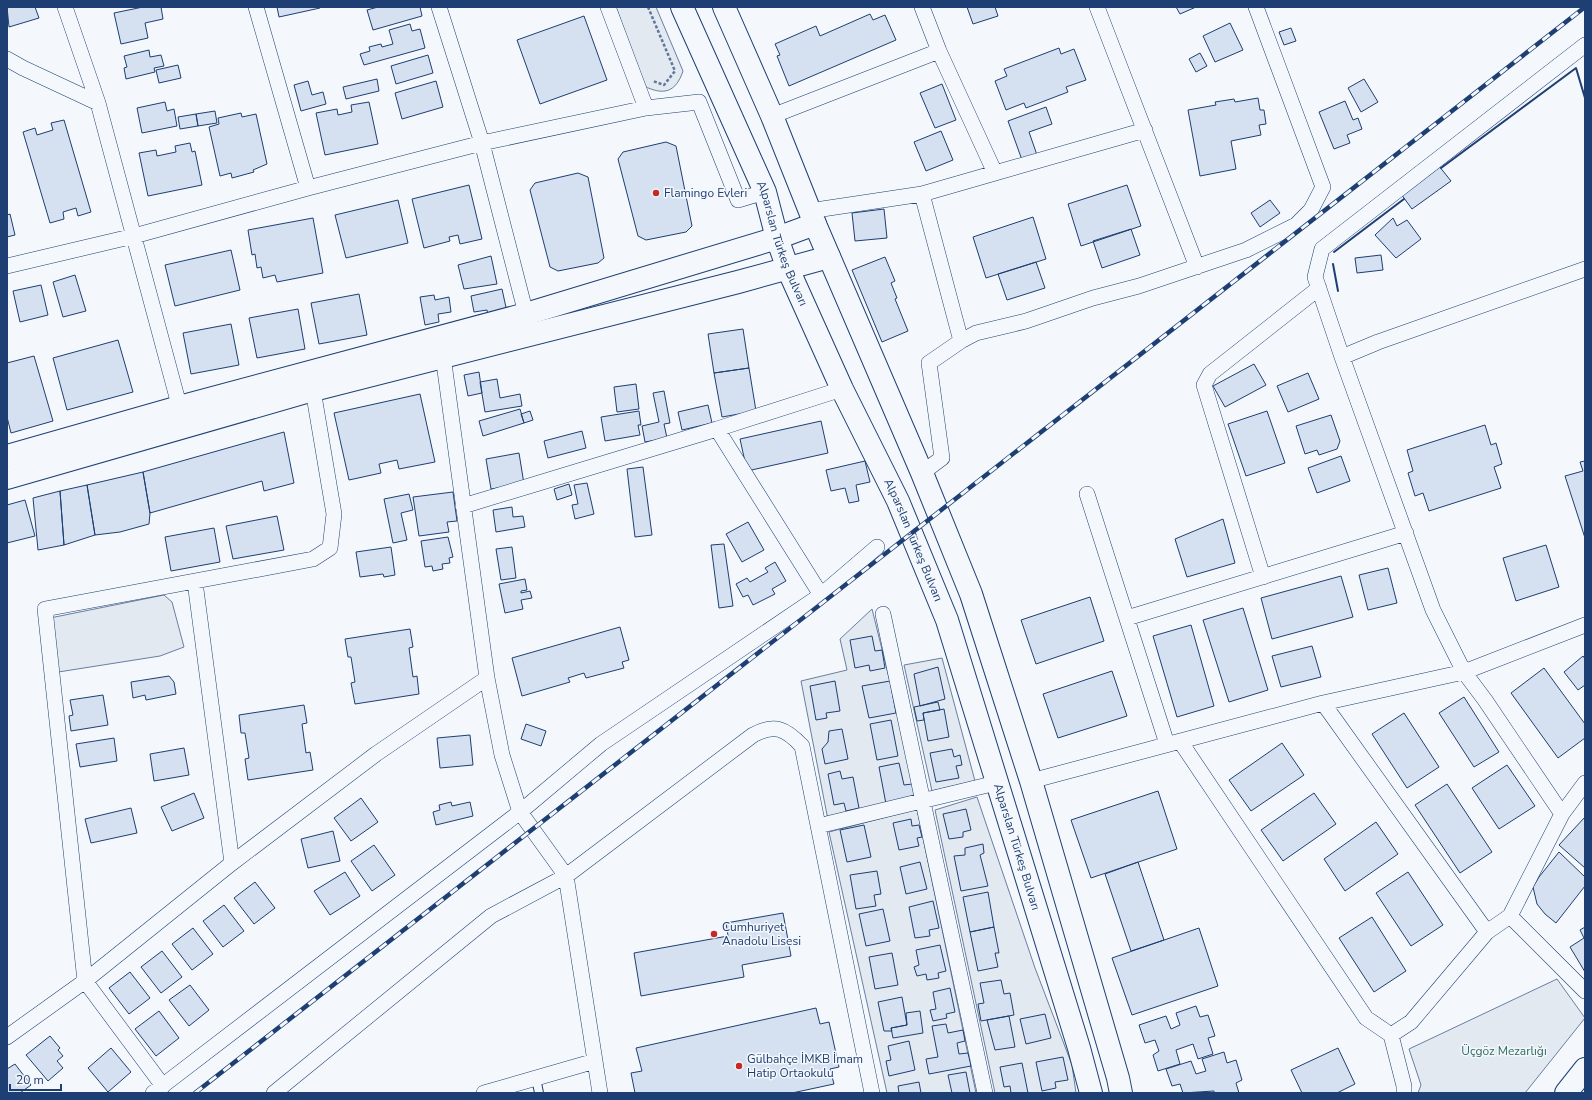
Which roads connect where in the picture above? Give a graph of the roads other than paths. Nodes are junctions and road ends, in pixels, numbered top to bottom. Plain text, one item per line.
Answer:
1 (65, 7) edge
2 (256, 7) edge
3 (439, 7) edge
4 (608, 7) edge
5 (682, 7) edge
6 (724, 7) edge
7 (922, 7) edge
8 (1097, 7) edge
9 (1256, 7) edge
10 (1585, 45) edge
11 (939, 51) junction
12 (7, 59) edge
13 (98, 103) junction
14 (646, 108) junction
15 (772, 116) junction
16 (1145, 130) junction
17 (482, 143) junction
18 (994, 173) junction
19 (308, 188) junction
20 (765, 192) junction
21 (922, 194) junction
22 (812, 217) junction
23 (134, 236) junction
24 (777, 238) junction
25 (829, 257) junction
26 (7, 266) edge
27 (1197, 266) junction
28 (788, 269) junction
29 (1585, 269) edge
30 (1319, 288) junction
31 (526, 314) junction
32 (961, 341) junction
33 (444, 356) junction
34 (1342, 358) junction
35 (313, 390) junction
36 (842, 390) junction
37 (182, 417) junction
38 (717, 429) junction
39 (7, 456) edge
40 (922, 473) junction
41 (7, 478) edge
42 (1087, 494) dead end
43 (463, 506) junction
44 (1406, 534) junction
45 (877, 546) dead end
46 (1263, 577) junction
47 (195, 582) junction
48 (821, 595) junction
49 (883, 614) dead end
50 (1127, 618) junction
51 (1585, 625) edge
52 (1464, 672) junction
53 (487, 678) junction
54 (1323, 703) junction
55 (1173, 743) junction
56 (1031, 781) junction
57 (996, 783) junction
58 (1585, 783) edge
59 (923, 800) junction
60 (520, 812) junction
61 (1562, 814) junction
62 (818, 826) junction
63 (232, 863) junction
64 (566, 876) junction
65 (1510, 916) junction
66 (1487, 932) junction
67 (85, 981) junction
68 (1585, 991) edge
69 (1391, 1035) junction
70 (7, 1037) edge
71 (595, 1061) junction
72 (1585, 1069) edge
73 (536, 1078) junction
74 (158, 1089) edge
75 (274, 1093) edge
76 (484, 1093) edge
77 (538, 1093) edge
78 (600, 1093) edge
79 (872, 1093) edge
80 (985, 1093) edge
81 (1091, 1093) edge
82 (1121, 1093) edge
83 (1404, 1093) edge
84 (1566, 1093) edge

1 - 13 street
2 - 19 street
3 - 17 street
4 - 14 street
5 - 20 main road, Alparslan Türkeş Bulvarı
6 - 15 main road
7 - 11 street
8 - 16 street
9 - 27 street
10 - 30 street
11 - 15 street
11 - 18 street
12 - 13 street
13 - 23 street
14 - 17 street
14 - 20 street
15 - 22 main road
16 - 18 street
16 - 27 street
17 - 19 street
17 - 31 street
18 - 21 street
19 - 23 street
20 - 24 main road, Alparslan Türkeş Bulvarı
21 - 22 street
21 - 32 street
22 - 24 main road
22 - 25 main road
23 - 26 street
23 - 37 street
24 - 28 main road, Alparslan Türkeş Bulvarı
24 - 31 main road
25 - 28 main road
25 - 40 main road
27 - 32 street
28 - 33 main road
28 - 36 main road, Alparslan Türkeş Bulvarı
29 - 34 street
30 - 34 street
30 - 46 street
31 - 37 main road
32 - 40 street
33 - 35 main road
33 - 43 street
34 - 44 street
35 - 37 main road
35 - 47 street
36 - 38 street
36 - 57 main road, Alparslan Türkeş Bulvarı
37 - 39 main road
37 - 41 main road
38 - 43 street
38 - 48 street
40 - 56 main road
42 - 50 street
43 - 53 street
44 - 46 street
44 - 52 street
45 - 48 street
46 - 50 street
47 - 63 street
47 - 67 street
48 - 60 street
49 - 59 street
50 - 55 street
51 - 52 street
52 - 54 street
52 - 61 street
53 - 60 street
53 - 63 street
54 - 55 street
54 - 66 street
55 - 56 street
55 - 69 street
56 - 82 main road
57 - 59 street
57 - 81 main road, Alparslan Türkeş Bulvarı
58 - 61 street
59 - 62 street
59 - 80 street
60 - 64 street
60 - 74 street
61 - 65 street
62 - 64 street
62 - 79 street
63 - 67 street
64 - 71 street
64 - 75 street
65 - 66 street
65 - 68 street
66 - 69 street
67 - 70 street
67 - 74 street
69 - 83 street
71 - 73 street
71 - 78 street
72 - 84 main road
73 - 76 street
73 - 77 lane

